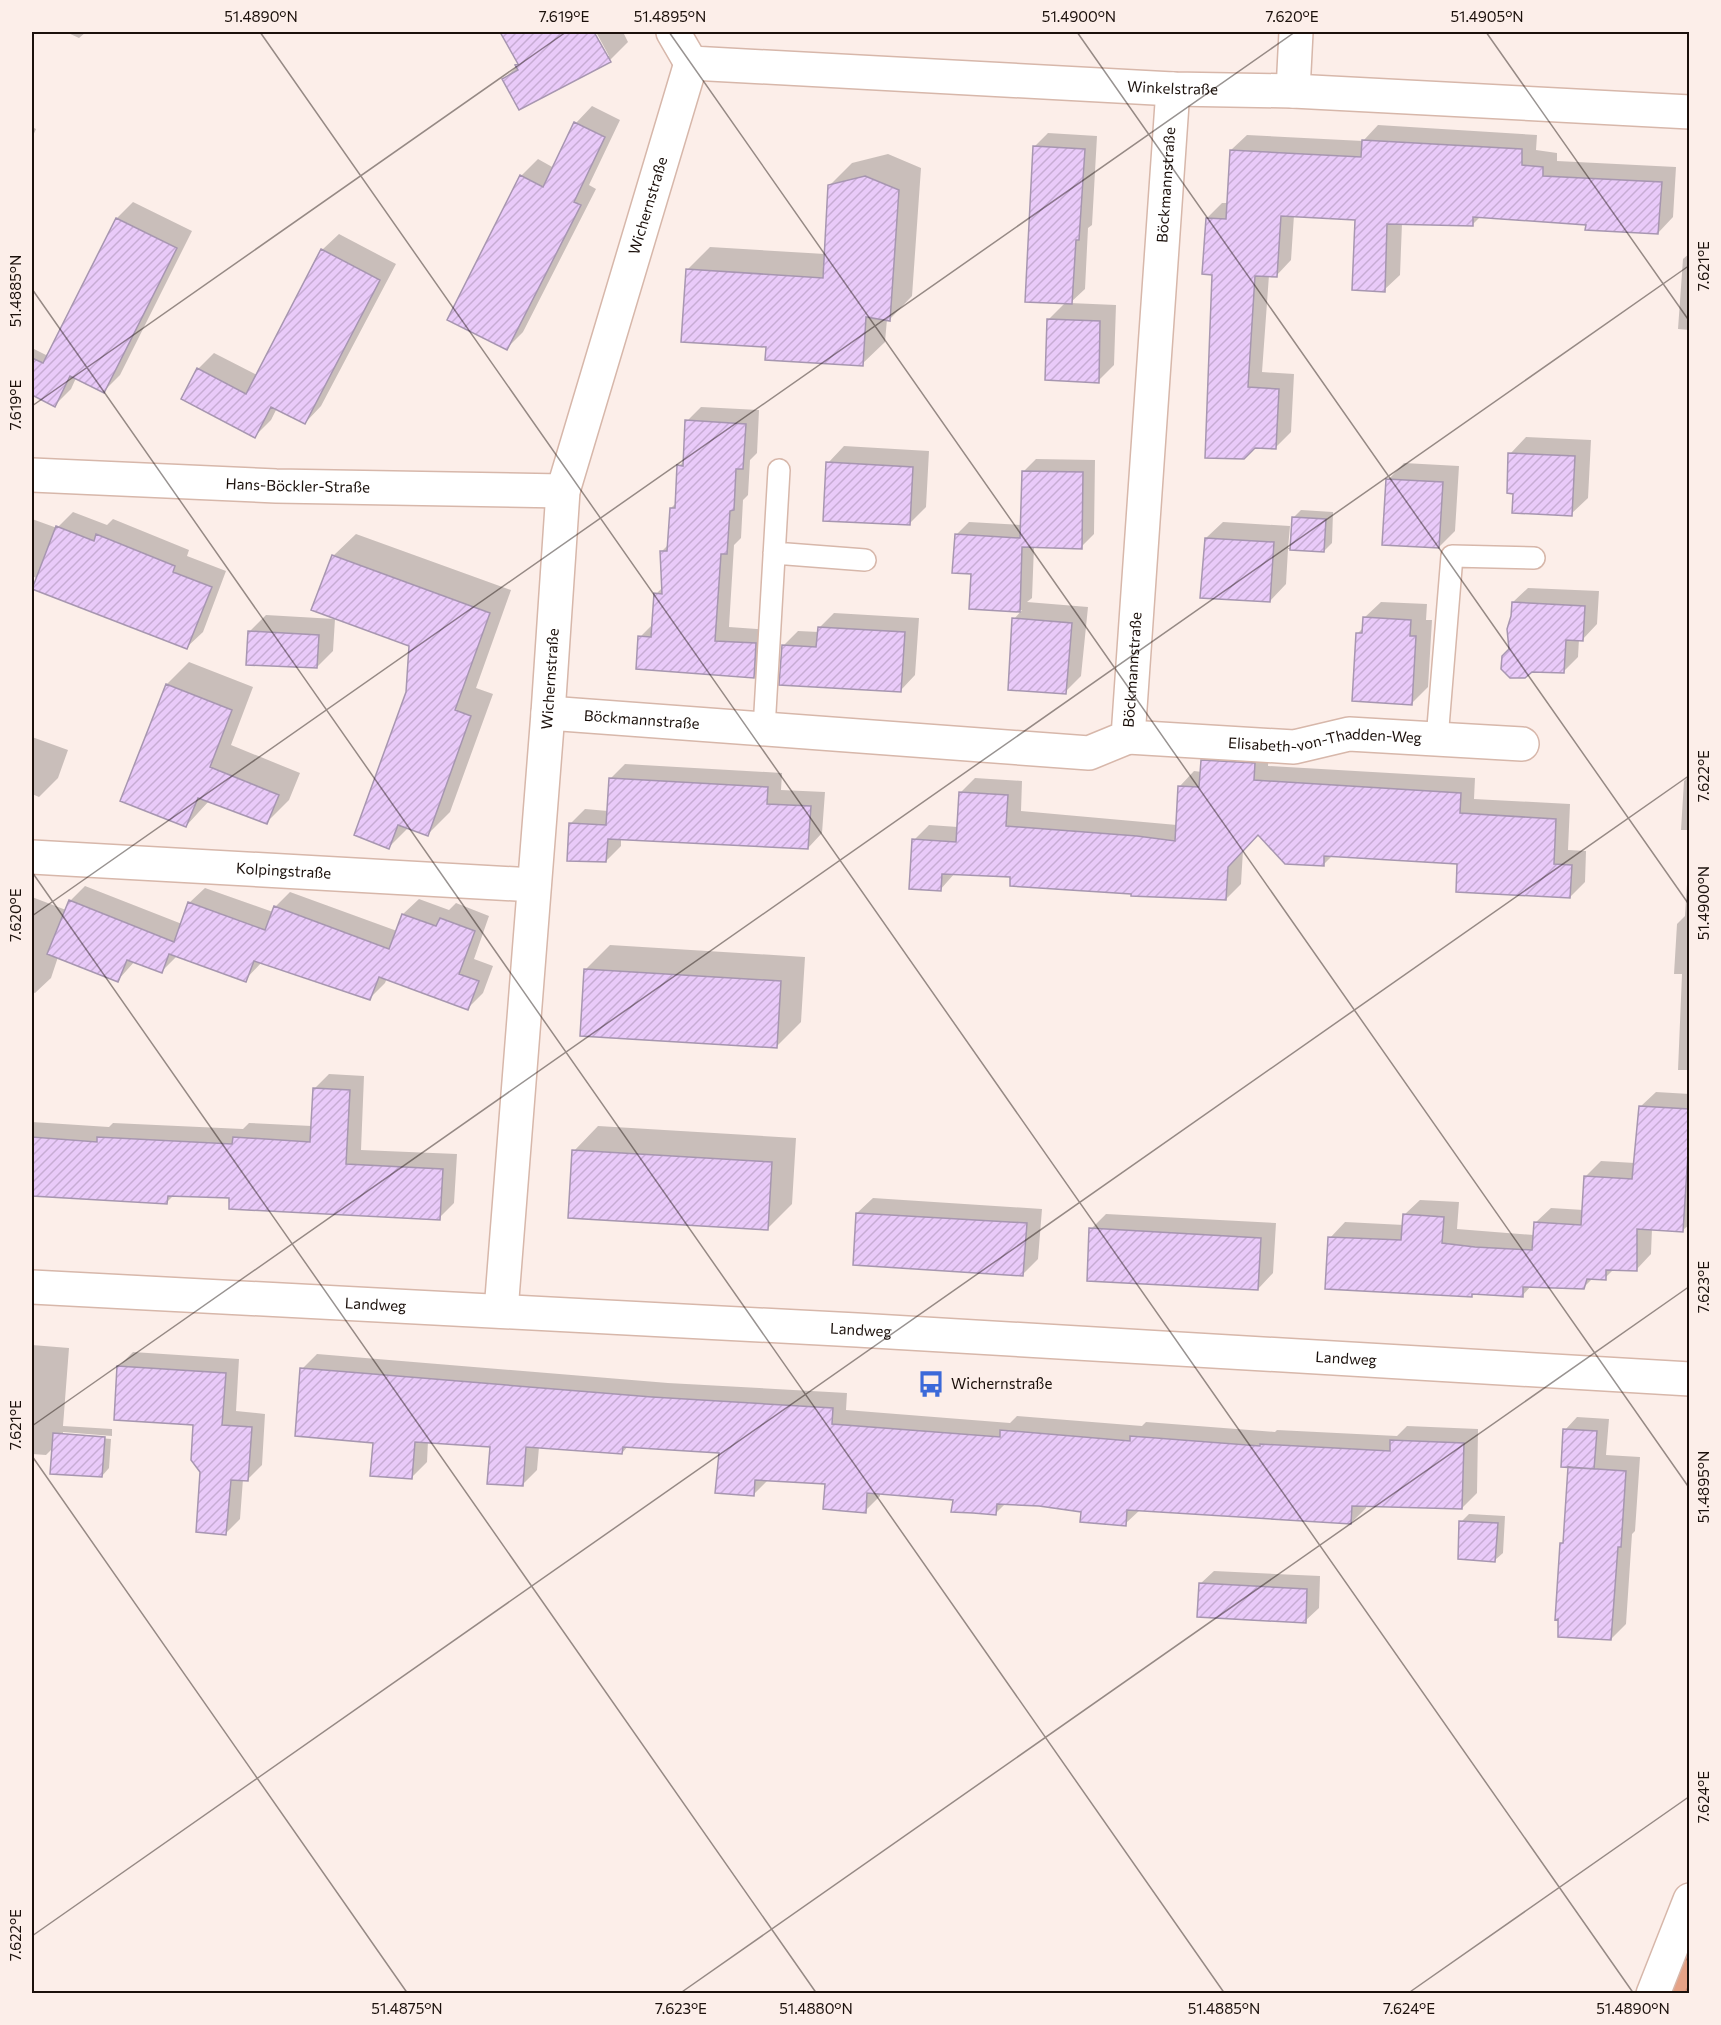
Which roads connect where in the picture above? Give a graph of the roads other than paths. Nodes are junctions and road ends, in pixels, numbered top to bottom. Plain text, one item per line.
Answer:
1 (673, 32) edge
2 (1296, 32) edge
3 (691, 63) junction
4 (1173, 89) junction
5 (1293, 92) junction
6 (1689, 112) edge
7 (779, 470) dead end
8 (32, 475) edge
9 (563, 491) junction
10 (774, 553) junction
11 (1534, 558) dead end
12 (865, 560) dead end
13 (548, 713) junction
14 (764, 729) junction
15 (1128, 737) junction
16 (1437, 739) junction
17 (1522, 744) dead end
18 (32, 857) edge
19 (534, 885) junction
20 (32, 1287) edge
21 (501, 1311) junction
22 (1689, 1379) edge
23 (1689, 1900) edge
24 (1653, 1993) edge

1 - 3 street
2 - 5 street
3 - 4 street, Winkelstraße
3 - 9 street, Wichernstraße
4 - 5 street, Winkelstraße
4 - 15 street, Böckmannstraße
5 - 6 street, Winkelstraße
7 - 10 lane
8 - 9 street, Hans-Böckler-Straße
9 - 13 street, Wichernstraße
10 - 12 lane
10 - 14 lane
11 - 16 lane
13 - 14 street, Böckmannstraße
13 - 19 street, Wichernstraße
14 - 15 street, Böckmannstraße
15 - 16 street, Elisabeth-von-Thadden-Weg
16 - 17 street, Elisabeth-von-Thadden-Weg
18 - 19 street, Kolpingstraße
19 - 21 street, Wichernstraße
20 - 21 street, Landweg
21 - 22 street, Landweg
23 - 24 street

